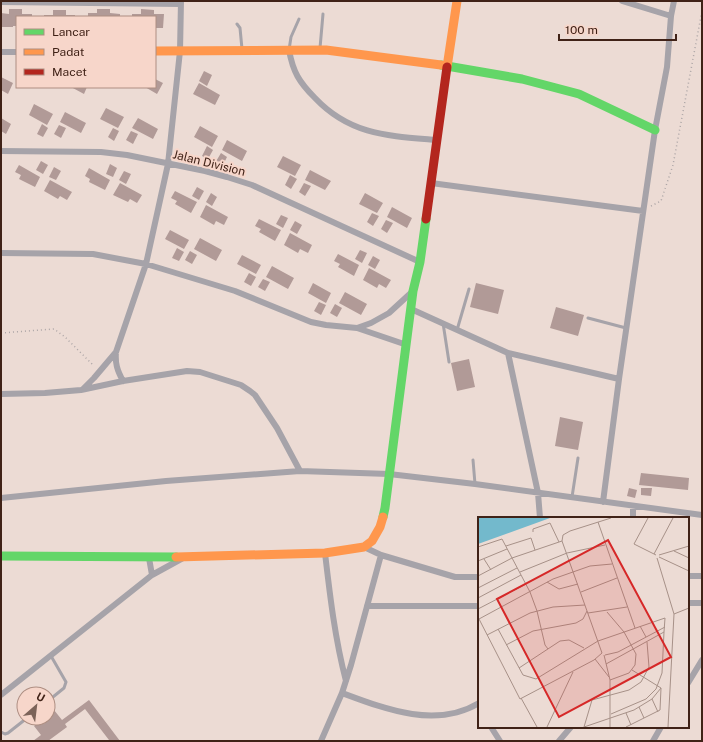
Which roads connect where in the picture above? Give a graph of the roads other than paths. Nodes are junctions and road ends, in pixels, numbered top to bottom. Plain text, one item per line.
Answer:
1 (457, 1) edge
2 (622, 1) edge
3 (674, 1) edge
4 (1, 2) edge
5 (181, 2) edge
6 (323, 14) dead end
7 (671, 16) junction
8 (299, 19) dead end
9 (237, 24) dead end
10 (242, 50) junction
11 (289, 50) junction
12 (320, 50) junction
13 (156, 51) edge
14 (180, 51) junction
15 (1, 52) edge
16 (16, 52) edge
17 (447, 66) junction
18 (655, 130) junction
19 (436, 140) junction
20 (1, 151) edge
21 (168, 164) junction
22 (431, 183) junction
23 (643, 211) junction
24 (1, 253) edge
25 (420, 262) junction
26 (146, 264) junction
27 (469, 289) dead end
28 (413, 291) junction
29 (411, 309) junction
30 (588, 318) dead end
31 (443, 323) junction
32 (357, 328) junction
33 (626, 328) junction
34 (458, 330) junction
35 (407, 345) junction
36 (116, 352) junction
37 (508, 353) junction
38 (449, 362) dead end
39 (619, 380) junction
40 (123, 381) junction
41 (81, 390) junction
42 (1, 394) edge
43 (578, 458) dead end
44 (473, 460) dead end
45 (300, 471) junction
46 (388, 474) junction
47 (475, 484) junction
48 (538, 493) junction
49 (572, 497) junction
50 (1, 498) edge
51 (603, 502) junction
52 (633, 506) junction
53 (702, 515) edge
54 (540, 517) edge
55 (633, 517) edge
56 (364, 546) junction
57 (325, 553) junction
58 (381, 555) junction
59 (1, 556) edge
60 (186, 557) junction
61 (149, 558) junction
62 (152, 575) junction
63 (689, 576) edge
64 (702, 576) edge
65 (478, 578) edge
66 (689, 603) edge
67 (702, 603) edge
68 (367, 606) junction
69 (478, 606) edge
70 (51, 656) junction
71 (702, 660) edge
72 (346, 681) junction
73 (689, 681) edge
74 (342, 693) junction
75 (56, 694) edge
76 (1, 695) edge
77 (478, 704) edge
78 (17, 726) edge
79 (492, 728) edge
80 (570, 728) edge
81 (660, 728) edge
82 (1, 732) edge
83 (321, 741) edge
84 (500, 741) edge
85 (559, 741) edge
86 (653, 741) edge

1 - 17 street
2 - 7 street
3 - 7 street
4 - 5 street
5 - 14 street
6 - 12 lane
7 - 18 street
8 - 11 lane
9 - 10 lane
10 - 11 street
10 - 14 street
11 - 12 street
11 - 19 street
12 - 17 street
13 - 14 street
14 - 21 street
15 - 16 street
17 - 18 street
17 - 19 street
18 - 23 street
19 - 22 street
20 - 21 street, Jalan Division
21 - 25 street, Jalan Division
21 - 26 street
22 - 23 street
22 - 25 street
23 - 33 street
24 - 26 street
25 - 28 street
26 - 32 street
26 - 36 street
27 - 34 lane
28 - 29 street
28 - 32 street
29 - 31 street
29 - 35 street
30 - 33 lane
31 - 34 street
31 - 38 lane
32 - 35 street
33 - 39 street
34 - 37 street
35 - 46 street
36 - 40 street
36 - 41 street
37 - 39 street
37 - 48 street
39 - 51 street
40 - 41 street
40 - 45 street
41 - 42 street
43 - 49 lane
44 - 47 lane
45 - 46 street
45 - 50 street
46 - 47 street
46 - 56 street
47 - 48 street
48 - 49 street
48 - 54 street
49 - 51 street
51 - 52 street
52 - 53 street
52 - 55 street
56 - 57 street
56 - 58 street
57 - 60 street
57 - 72 street
58 - 65 street
58 - 68 street
59 - 61 street
60 - 61 street
60 - 62 street
61 - 62 street
62 - 70 street
63 - 64 street
66 - 67 street
68 - 69 street
68 - 72 street
70 - 75 lane
70 - 76 street
71 - 73 street
72 - 74 street
74 - 77 street
74 - 83 street
78 - 82 lane
79 - 84 street
80 - 85 street
81 - 86 street

